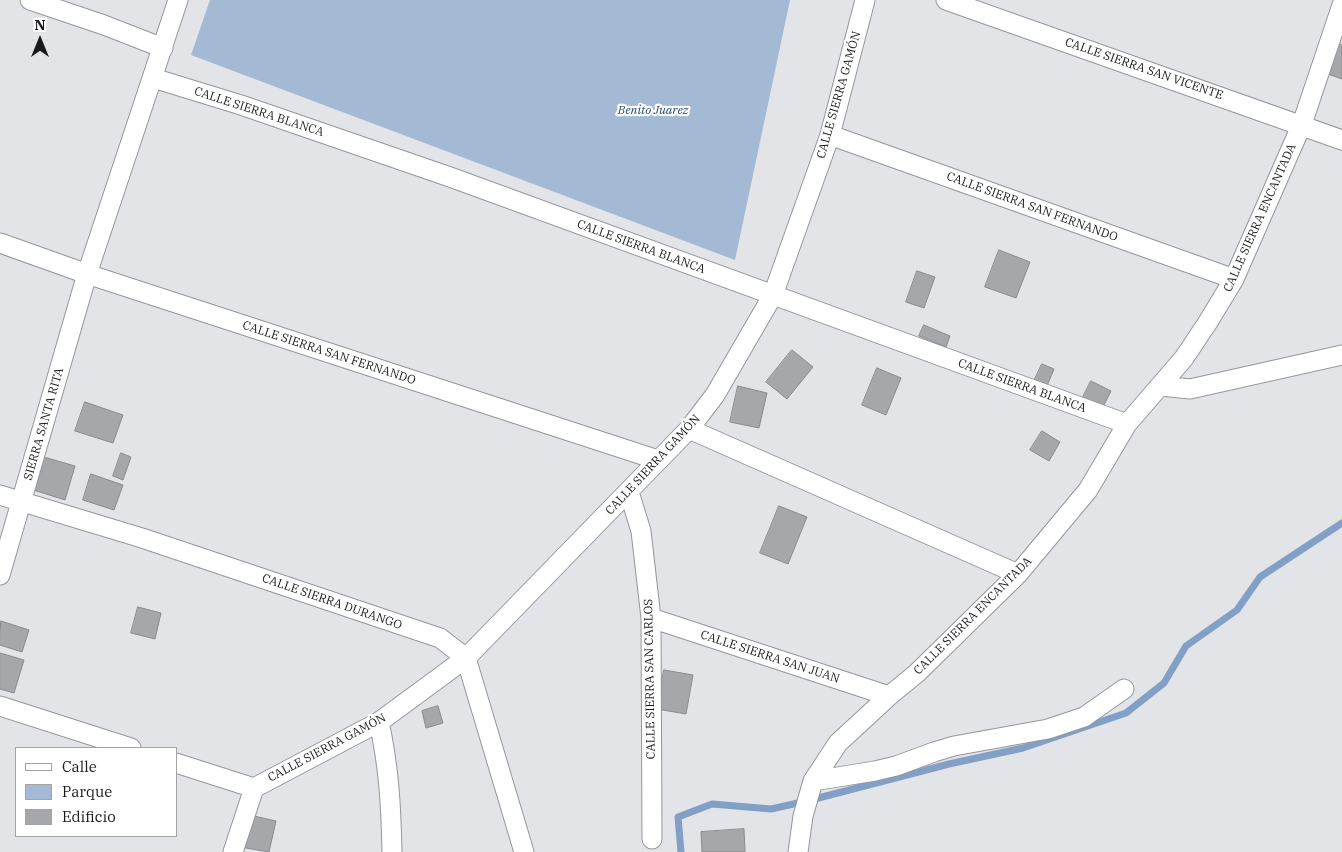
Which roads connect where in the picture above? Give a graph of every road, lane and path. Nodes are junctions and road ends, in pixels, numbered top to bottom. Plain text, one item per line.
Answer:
1 (30, 0) edge
2 (178, 0) edge
3 (865, 0) edge
4 (946, 0) edge
5 (1342, 5) edge
6 (163, 48) junction
7 (153, 78) junction
8 (1302, 124) junction
9 (830, 135) junction
10 (1342, 140) edge
11 (0, 243) edge
12 (87, 274) junction
13 (1234, 279) junction
14 (773, 295) junction
15 (1342, 355) edge
16 (1161, 386) junction
17 (1127, 424) junction
18 (689, 429) junction
19 (658, 460) junction
20 (629, 492) junction
21 (0, 494) edge
22 (21, 502) junction
23 (1018, 574) junction
24 (0, 575) edge
25 (651, 618) junction
26 (466, 658) junction
27 (1124, 689) dead end
28 (889, 696) junction
29 (0, 706) edge
30 (379, 722) junction
31 (128, 747) edge
32 (178, 764) edge
33 (813, 781) junction
34 (254, 788) junction
35 (652, 838) dead end
36 (233, 852) edge
37 (392, 852) edge
38 (524, 852) edge
39 (798, 852) edge

1 - 6 street
2 - 6 street, SIERRA SANTA RITA
3 - 9 street, CALLE SIERRA GAMÓN
4 - 8 street, CALLE SIERRA SAN VICENTE
5 - 8 street, CALLE SIERRA ENCANTADA
6 - 7 street, SIERRA SANTA RITA
7 - 12 street, SIERRA SANTA RITA
7 - 14 street, CALLE SIERRA BLANCA
8 - 10 street, CALLE SIERRA SAN VICENTE
8 - 13 street, CALLE SIERRA ENCANTADA
9 - 13 street, CALLE SIERRA SAN FERNANDO
9 - 14 street, CALLE SIERRA GAMÓN
11 - 12 street, CALLE SIERRA SAN FERNANDO
12 - 19 street, CALLE SIERRA SAN FERNANDO
12 - 22 street, SIERRA SANTA RITA
13 - 16 street, CALLE SIERRA ENCANTADA
14 - 17 street, CALLE SIERRA BLANCA
14 - 18 street, CALLE SIERRA GAMÓN
15 - 16 street
16 - 17 street, CALLE SIERRA ENCANTADA
17 - 23 street, CALLE SIERRA ENCANTADA
18 - 19 street, CALLE SIERRA GAMÓN
18 - 23 street
19 - 20 street, CALLE SIERRA GAMÓN
20 - 25 street, CALLE SIERRA SAN CARLOS
20 - 26 street, CALLE SIERRA GAMÓN
21 - 22 street, CALLE SIERRA DURANGO
22 - 24 street, SIERRA SANTA RITA
22 - 26 street, CALLE SIERRA DURANGO
23 - 28 street, CALLE SIERRA ENCANTADA
25 - 28 street, CALLE SIERRA SAN JUAN
25 - 35 street, CALLE SIERRA SAN CARLOS
26 - 30 street, CALLE SIERRA GAMÓN
26 - 38 street
27 - 33 street
28 - 33 street, CALLE SIERRA ENCANTADA
29 - 31 street
30 - 34 street, CALLE SIERRA GAMÓN
30 - 37 street
32 - 34 street
33 - 39 street, CALLE SIERRA ENCANTADA
34 - 36 street

